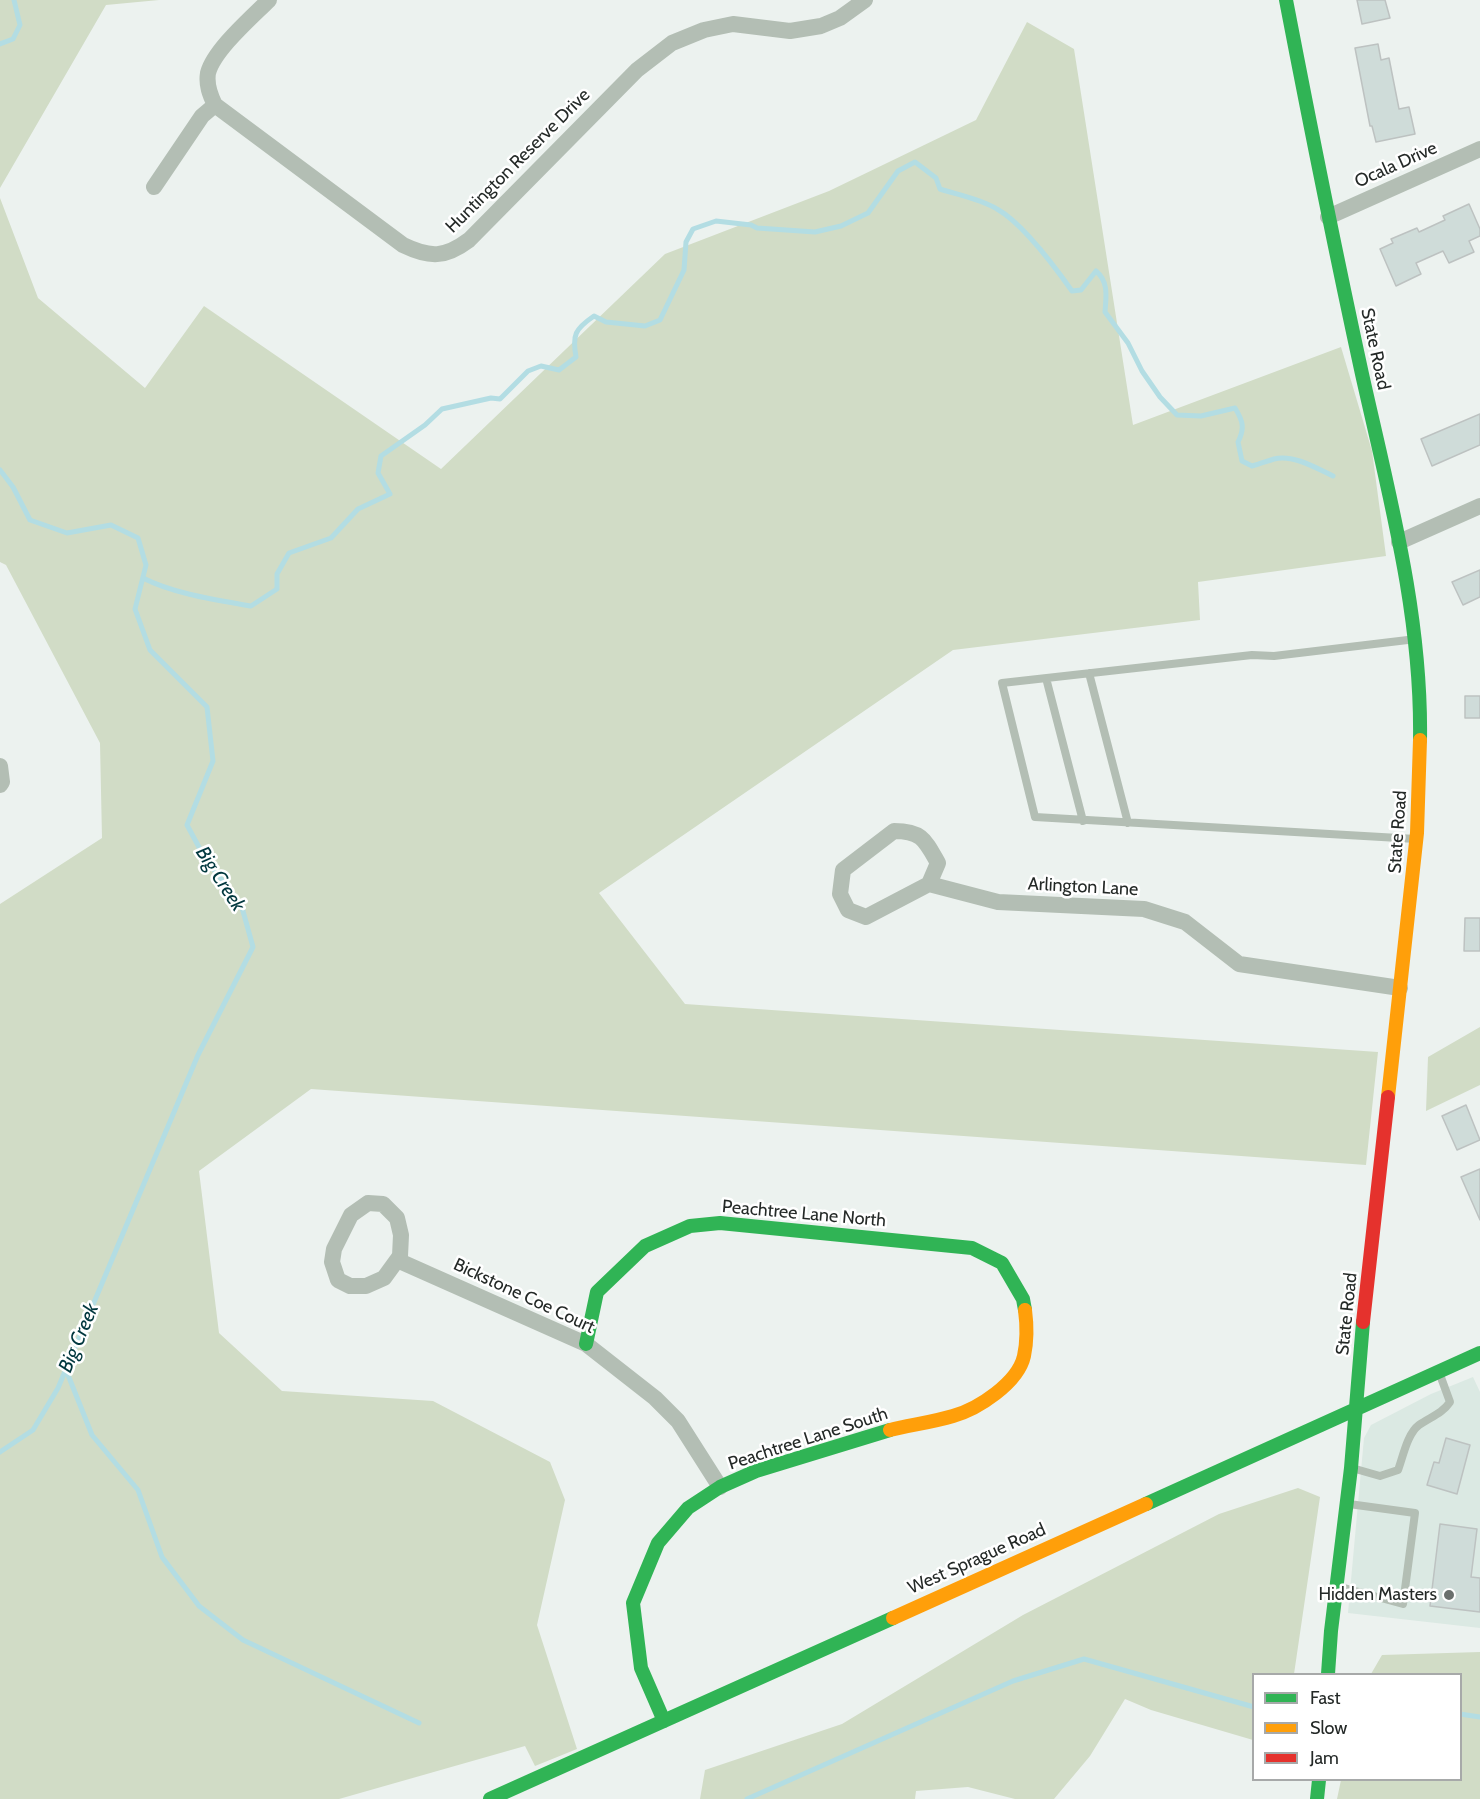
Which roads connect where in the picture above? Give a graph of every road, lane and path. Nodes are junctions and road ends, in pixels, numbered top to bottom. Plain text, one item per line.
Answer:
1 (269, 0) edge
2 (865, 0) edge
3 (1286, 0) edge
4 (215, 105) junction
5 (1480, 149) edge
6 (154, 186) dead end
7 (1328, 217) junction
8 (1480, 506) edge
9 (1399, 542) junction
10 (1416, 639) junction
11 (1089, 673) junction
12 (1046, 678) junction
13 (0, 766) edge
14 (0, 785) edge
15 (1083, 821) junction
16 (1128, 823) junction
17 (1417, 839) junction
18 (929, 884) junction
19 (1400, 988) junction
20 (397, 1260) junction
21 (1023, 1299) joint
22 (586, 1344) junction
23 (1480, 1353) edge
24 (1439, 1371) junction
25 (1357, 1407) junction
26 (1351, 1468) junction
27 (720, 1487) junction
28 (1346, 1504) junction
29 (1337, 1585) junction
30 (1328, 1673) edge
31 (664, 1721) junction
32 (1319, 1781) edge
33 (490, 1799) edge
34 (1317, 1799) edge

1 - 4 street
2 - 4 street, Huntington Reserve Drive
3 - 7 street, State Road
4 - 6 street
5 - 7 street, Ocala Drive
7 - 9 street, State Road
8 - 9 street
9 - 10 street, State Road
10 - 11 lane
10 - 17 street, State Road
11 - 12 lane
11 - 16 lane
12 - 15 lane
12 - 15 lane
13 - 14 street
15 - 16 lane
16 - 17 lane
17 - 19 street, State Road
18 - 18 street
18 - 19 street, Arlington Lane
19 - 25 street, State Road
20 - 20 street
20 - 22 street, Bickstone Coe Court
21 - 22 street, Peachtree Lane North
21 - 27 street, Peachtree Lane South
22 - 27 street, Bickstone Coe Court
23 - 24 street, West Sprague Road
24 - 25 street, West Sprague Road
24 - 26 lane
25 - 26 street, State Road
25 - 31 street, West Sprague Road
26 - 28 street, State Road
27 - 31 street, Peachtree Lane South
28 - 29 street, State Road
28 - 29 lane
29 - 30 street, State Road
31 - 33 street, West Sprague Road
32 - 34 street

